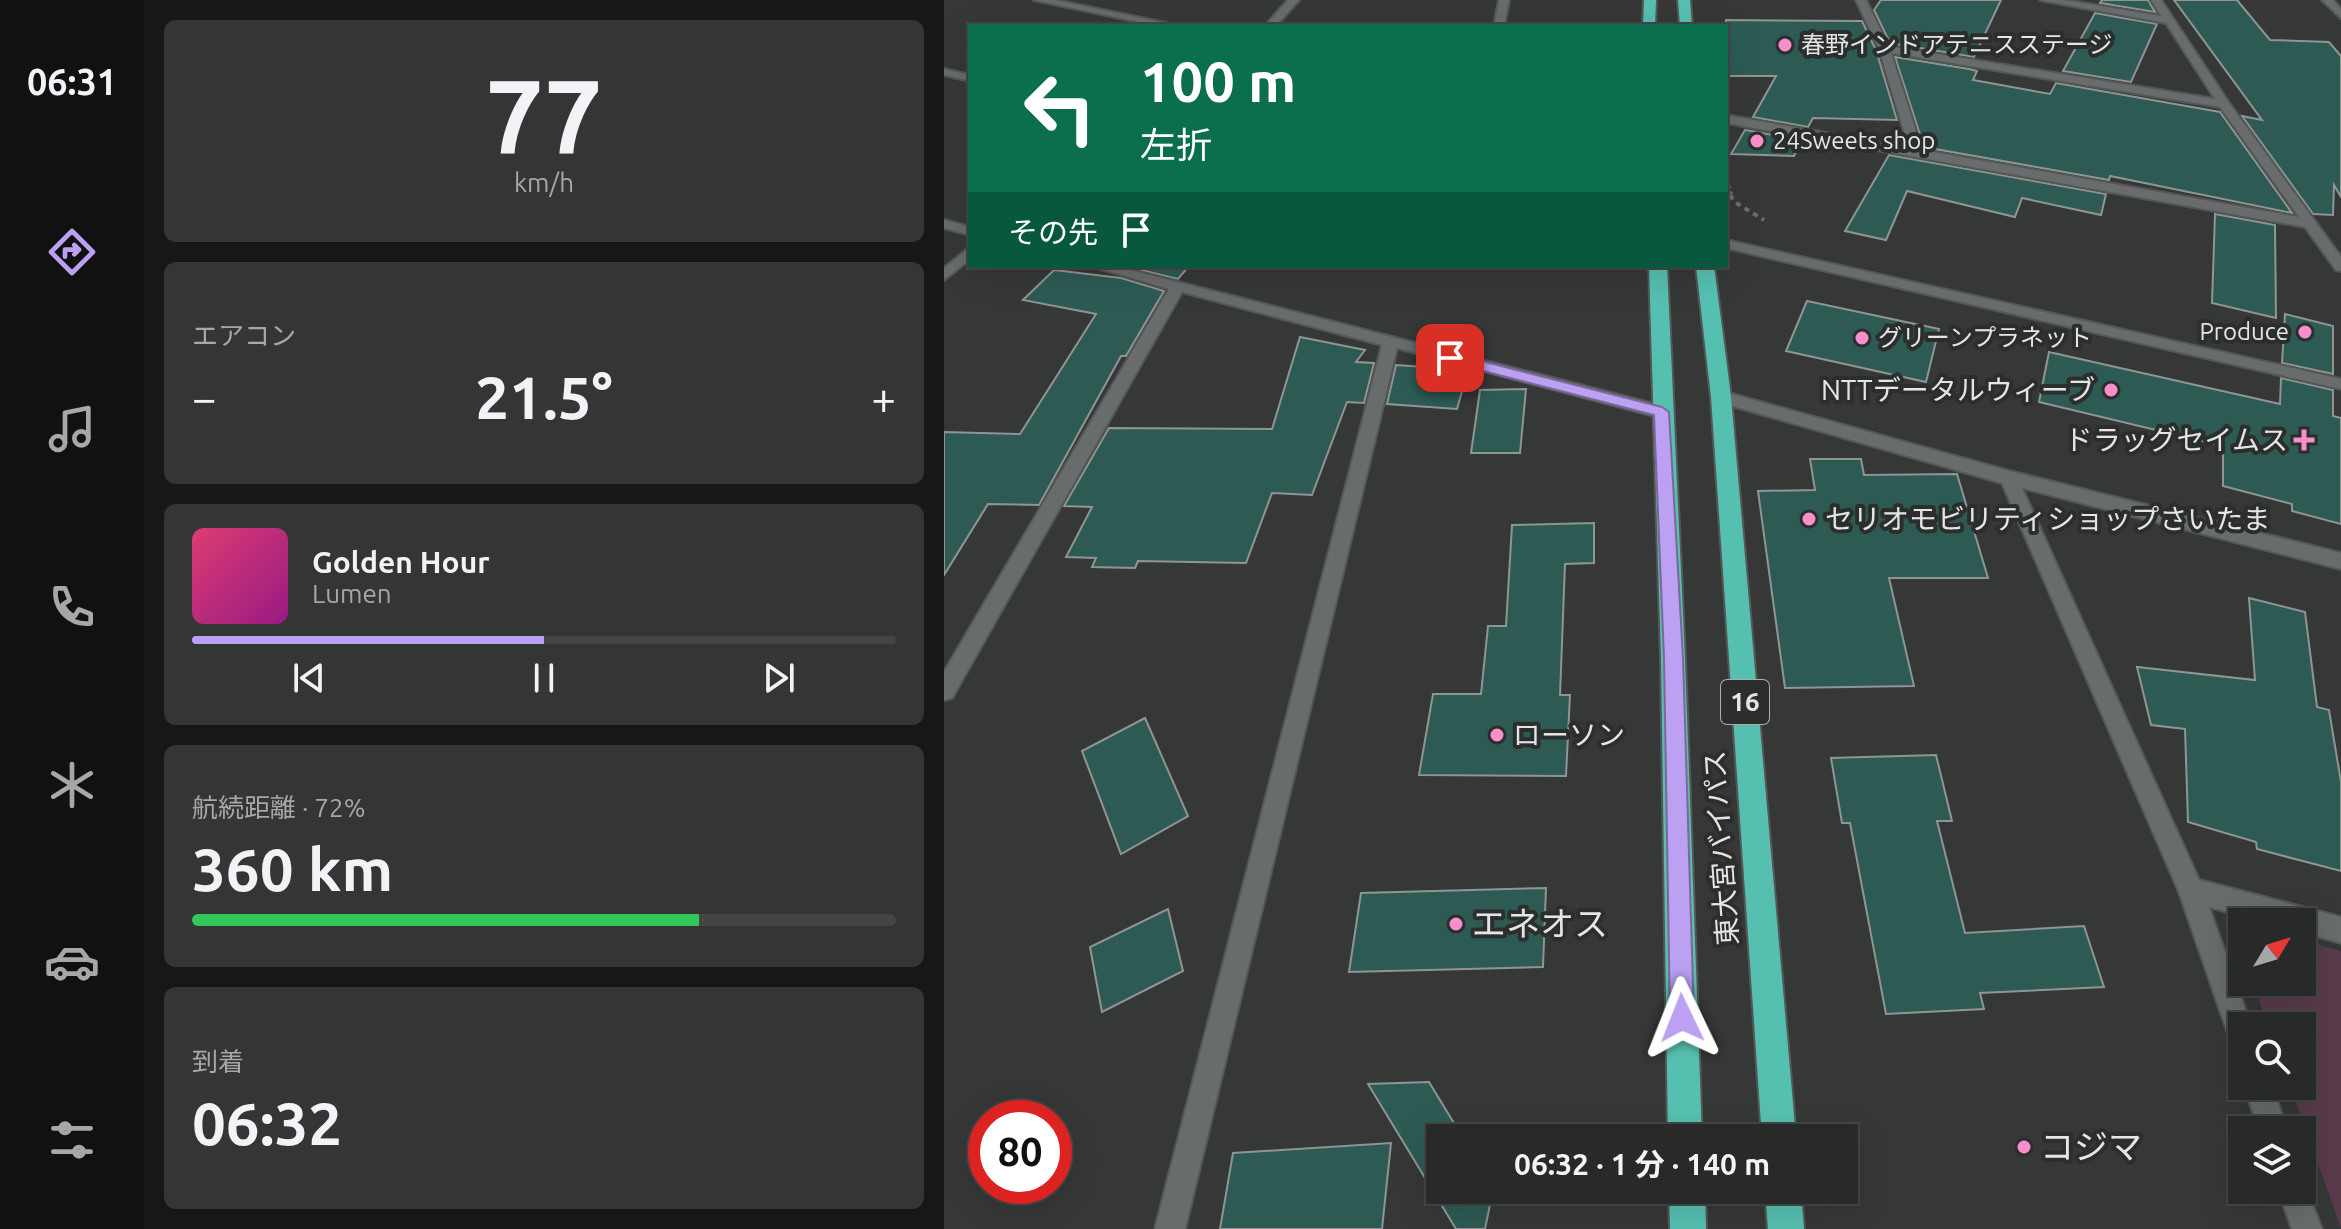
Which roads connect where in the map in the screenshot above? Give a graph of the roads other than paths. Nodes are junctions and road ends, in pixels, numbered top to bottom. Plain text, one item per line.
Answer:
1 (1039, 0) edge
2 (1106, 0) edge
3 (1294, 0) edge
4 (1504, 0) edge
5 (1650, 0) edge
6 (1684, 0) edge
7 (1861, 0) edge
8 (2045, 0) edge
9 (2156, 0) edge
10 (2327, 0) edge
11 (1095, 10) junction
12 (2341, 15) edge
13 (2168, 20) junction
14 (1165, 24) edge
15 (1272, 24) edge
16 (1499, 24) edge
17 (1649, 24) edge
18 (1686, 24) edge
19 (1884, 49) junction
20 (944, 72) edge
21 (968, 78) edge
22 (2224, 104) junction
23 (1728, 119) edge
24 (1916, 151) junction
25 (944, 224) edge
26 (2312, 224) junction
27 (968, 230) edge
28 (1728, 244) edge
29 (968, 253) edge
30 (2341, 267) edge
31 (1105, 268) edge
32 (1658, 268) edge
33 (1705, 268) edge
34 (944, 276) edge
35 (1177, 288) junction
36 (1390, 343) junction
37 (2341, 384) edge
38 (1721, 397) junction
39 (1662, 412) junction
40 (2009, 478) junction
41 (2341, 561) edge
42 (944, 691) edge
43 (2191, 890) junction
44 (2341, 930) edge
45 (2233, 1012) edge
46 (1685, 1124) edge
47 (1778, 1124) edge
48 (1687, 1204) edge
49 (1784, 1204) edge
50 (2298, 1204) edge
51 (1170, 1229) edge
52 (1688, 1229) edge
53 (1786, 1229) edge
54 (2307, 1229) edge

1 - 11 street
2 - 11 street
3 - 15 street
4 - 16 street
5 - 17 highway
6 - 18 highway
7 - 19 street
8 - 13 street
9 - 13 street
10 - 12 street
11 - 14 street
13 - 22 street
19 - 22 street
19 - 24 street
20 - 21 street
22 - 26 street
23 - 24 street
24 - 26 street
25 - 27 street
26 - 30 street
28 - 37 street
29 - 34 street
31 - 35 street
32 - 39 highway, 東大宮バイパス
33 - 38 highway, 東大宮バイパス / 16
35 - 36 street
35 - 42 street
36 - 39 street
36 - 51 street
38 - 40 street
38 - 47 highway, 東大宮バイパス / 16
39 - 46 highway, 東大宮バイパス
40 - 41 street
40 - 43 street
43 - 44 street
43 - 45 street
48 - 52 highway
49 - 53 highway
50 - 54 street

